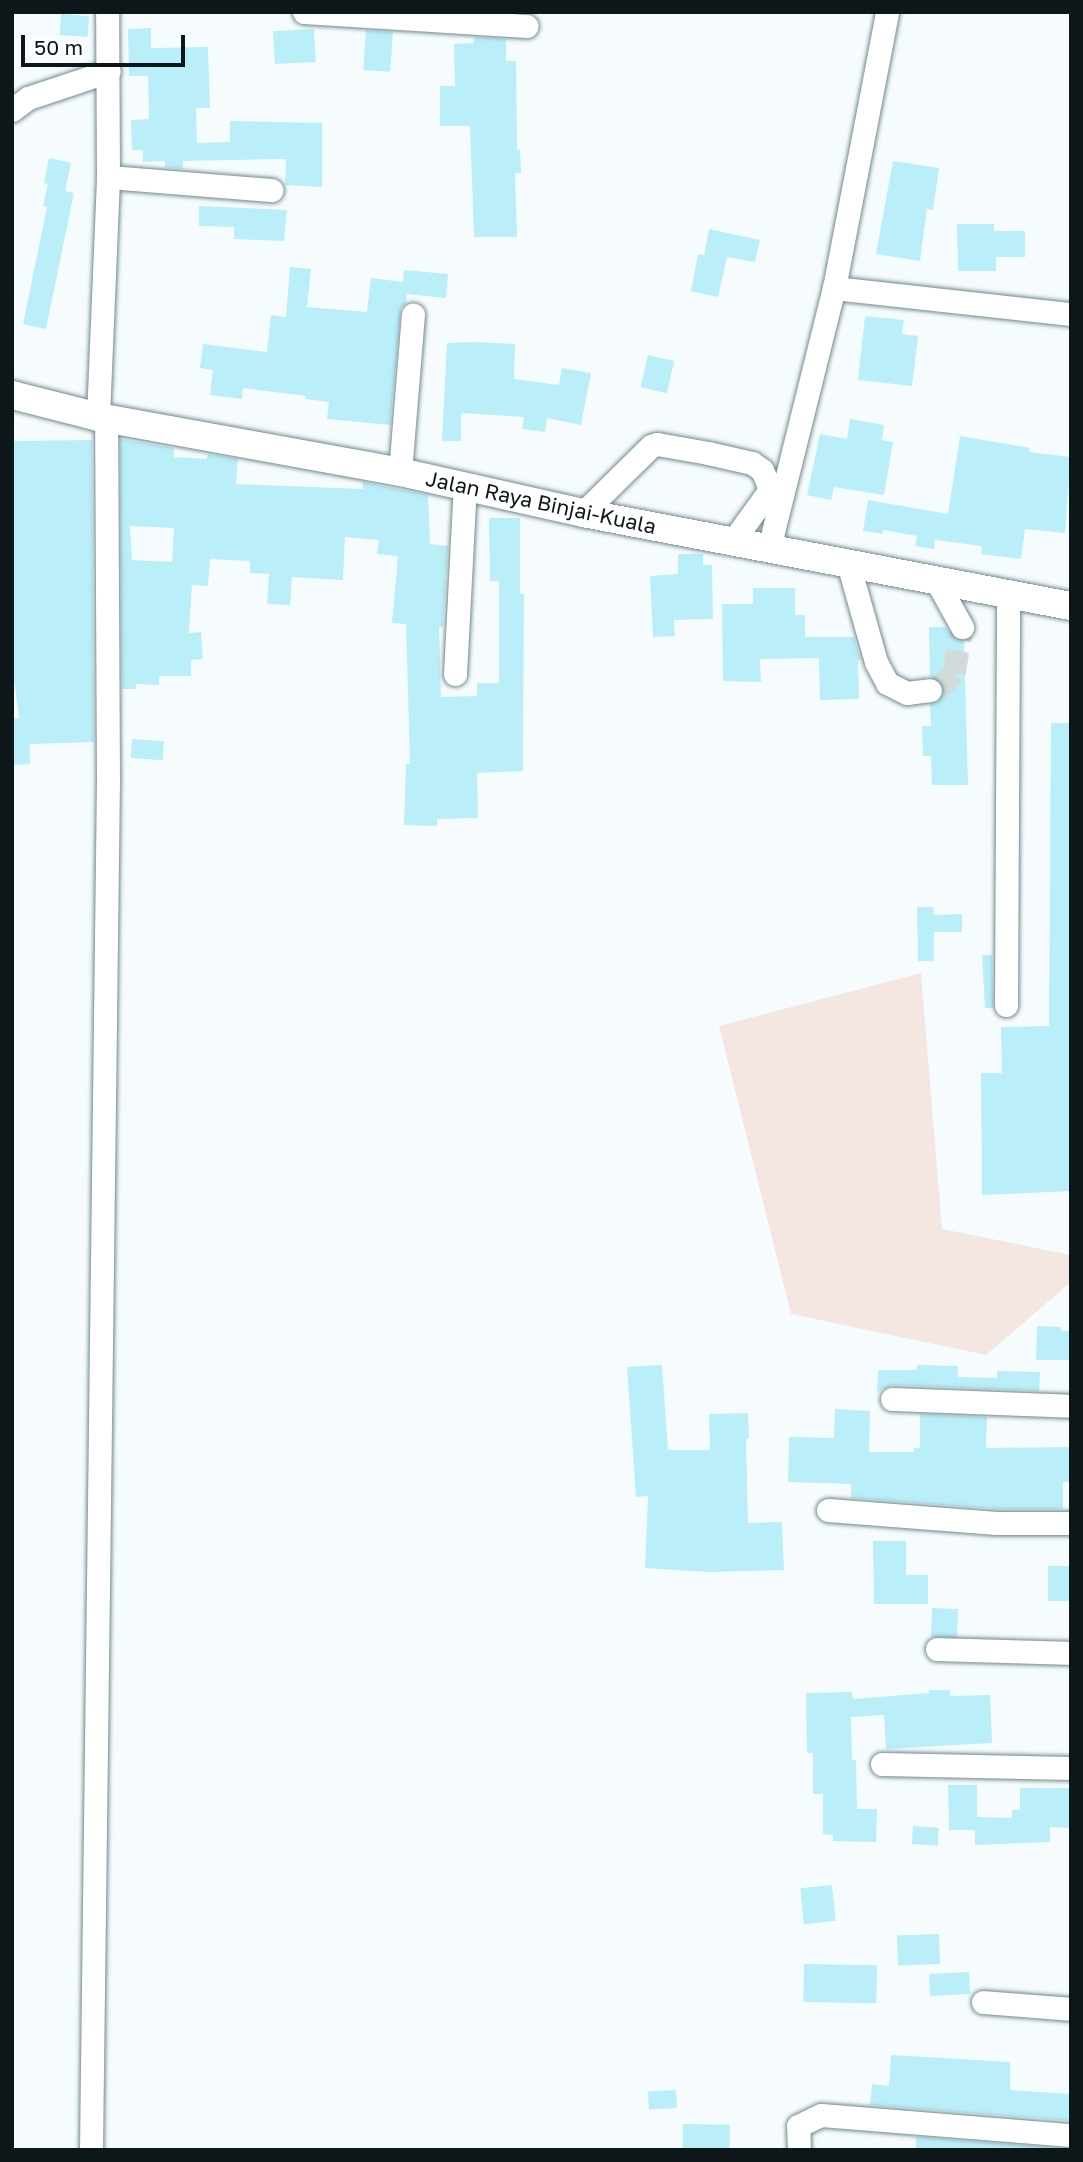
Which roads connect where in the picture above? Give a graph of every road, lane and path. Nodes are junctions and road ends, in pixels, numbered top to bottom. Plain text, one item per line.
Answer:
1 (107, 12) edge
2 (304, 12) edge
3 (887, 12) edge
4 (527, 26) dead end
5 (109, 71) junction
6 (12, 110) edge
7 (108, 177) junction
8 (271, 190) dead end
9 (834, 288) junction
10 (1071, 314) edge
11 (413, 315) dead end
12 (12, 395) edge
13 (102, 417) junction
14 (400, 472) junction
15 (465, 486) junction
16 (583, 513) junction
17 (733, 541) junction
18 (769, 548) junction
19 (848, 563) junction
20 (936, 580) junction
21 (1008, 594) junction
22 (1071, 606) edge
23 (961, 626) tunnel mouth
24 (455, 674) dead end
25 (930, 690) dead end
26 (1006, 1005) dead end
27 (892, 1399) dead end
28 (1071, 1406) edge
29 (828, 1510) dead end
30 (1071, 1522) edge
31 (937, 1650) dead end
32 (1071, 1653) edge
33 (882, 1764) dead end
34 (1071, 1768) edge
35 (983, 2002) dead end
36 (1071, 2009) edge
37 (1071, 2135) edge
38 (91, 2150) edge
39 (799, 2150) edge

1 - 5 street
2 - 4 street
3 - 9 street
5 - 6 street
5 - 7 street
7 - 8 street
7 - 13 street
9 - 10 street
9 - 18 street
11 - 14 street
12 - 13 main road, Jalan Raya Binjai-Kuala
13 - 14 main road, Jalan Raya Binjai-Kuala
13 - 38 street
14 - 15 main road, Jalan Raya Binjai-Kuala
15 - 16 main road, Jalan Raya Binjai-Kuala
15 - 24 street
16 - 17 main road, Jalan Raya Binjai-Kuala
16 - 17 street
17 - 18 main road, Jalan Raya Binjai-Kuala
18 - 19 main road, Jalan Raya Binjai-Kuala
19 - 20 main road, Jalan Raya Binjai-Kuala
19 - 25 street
20 - 21 main road, Jalan Raya Binjai-Kuala
20 - 23 street
21 - 22 main road, Jalan Raya Binjai-Kuala
21 - 26 street
27 - 28 street
29 - 30 street
31 - 32 street
33 - 34 street
35 - 36 street
37 - 39 street

